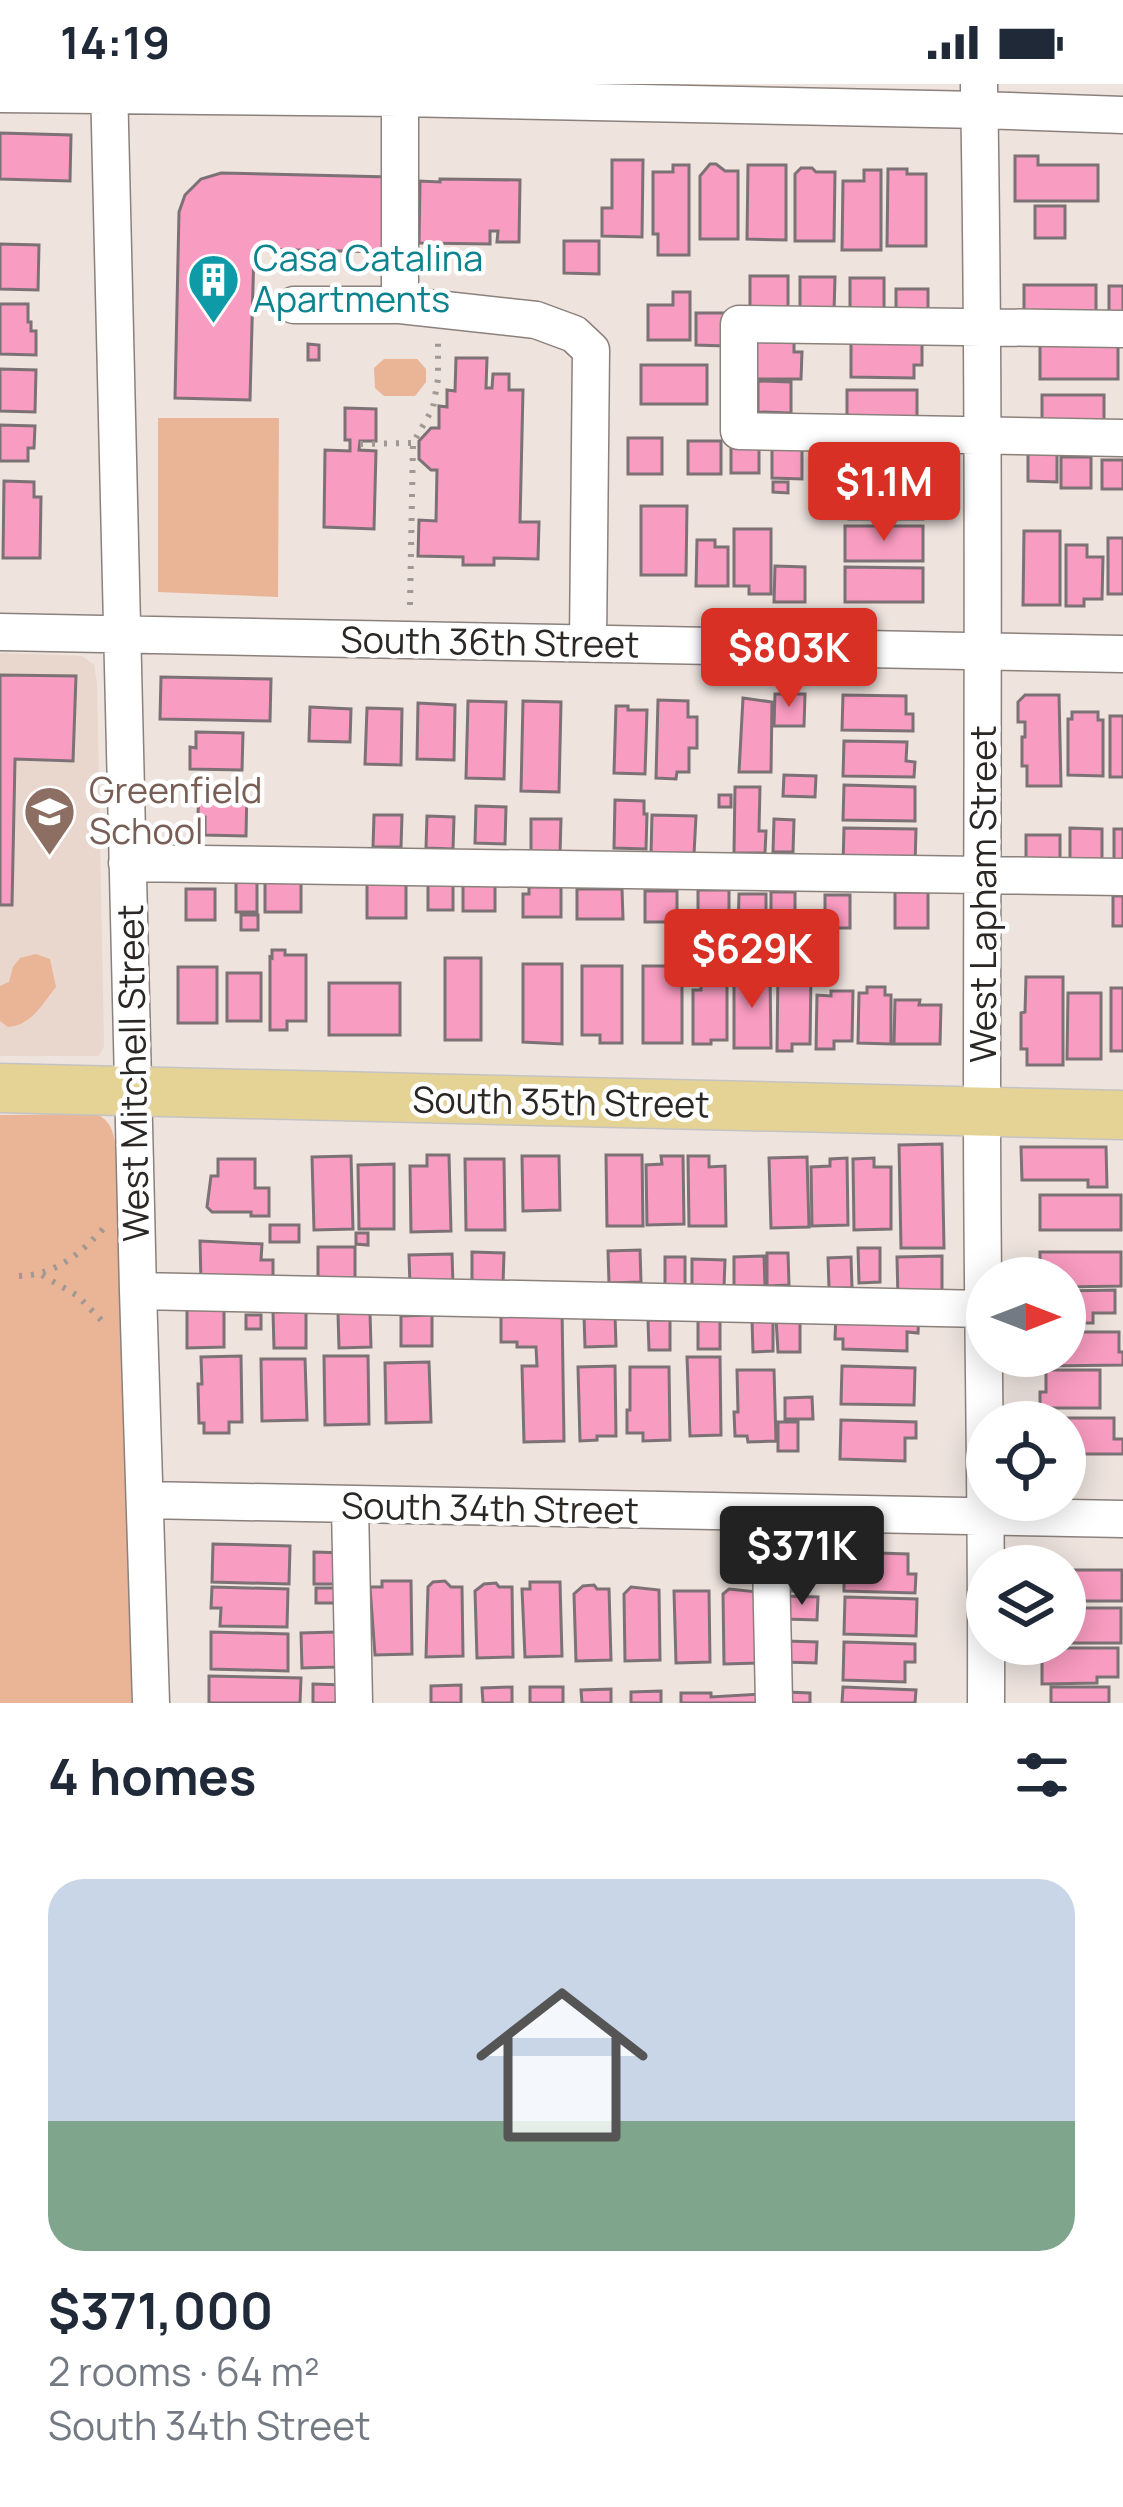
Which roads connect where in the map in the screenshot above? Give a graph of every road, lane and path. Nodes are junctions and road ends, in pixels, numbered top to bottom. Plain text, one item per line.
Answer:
1 (109, 89) edge
2 (0, 94) edge
3 (979, 97) edge
4 (400, 98) junction
5 (1123, 116) edge
6 (294, 304) dead end
7 (400, 305) junction
8 (438, 309) junction
9 (980, 327) junction
10 (1123, 329) edge
11 (982, 435) junction
12 (1123, 438) edge
13 (412, 443) junction
14 (360, 444) dead end
15 (410, 605) dead end
16 (0, 632) edge
17 (123, 634) junction
18 (588, 644) junction
19 (984, 651) junction
20 (1123, 654) edge
21 (128, 863) junction
22 (984, 874) junction
23 (1123, 877) edge
24 (0, 1088) edge
25 (134, 1091) junction
26 (982, 1112) junction
27 (1123, 1115) edge
28 (110, 1222) dead end
29 (984, 1257) edge
30 (42, 1275) junction
31 (19, 1276) dead end
32 (137, 1291) junction
33 (966, 1309) edge
34 (113, 1341) dead end
35 (145, 1500) junction
36 (350, 1505) junction
37 (770, 1514) junction
38 (966, 1517) edge
39 (1086, 1518) edge
40 (1123, 1519) edge
41 (987, 1521) edge
42 (151, 1703) edge
43 (354, 1703) edge
44 (774, 1703) edge
45 (986, 1703) edge

1 - 2 street
1 - 4 street
1 - 17 street, West Mitchell Street
3 - 4 street
3 - 5 street
3 - 9 street, West Lapham Street
4 - 7 street
6 - 7 street
7 - 8 street
8 - 13 path
8 - 18 street
9 - 10 street
9 - 11 street, West Lapham Street
9 - 11 street
11 - 12 street
11 - 19 street, West Lapham Street
13 - 14 path
13 - 15 path
16 - 17 street, South 36th Street
17 - 18 street, South 36th Street
17 - 21 street, West Mitchell Street
18 - 19 street, South 36th Street
19 - 20 street, South 36th Street
19 - 22 street, West Lapham Street
21 - 22 street
21 - 25 street, West Mitchell Street
22 - 23 street
22 - 26 street, West Lapham Street
24 - 25 main road, South 35th Street
25 - 26 main road, South 35th Street
25 - 32 street, West Mitchell Street
26 - 27 main road, South 35th Street
26 - 29 street, West Lapham Street
28 - 30 path
30 - 31 path
30 - 34 path
32 - 33 street
32 - 35 street, West Mitchell Street
35 - 36 street, South 34th Street
35 - 42 street, West Mitchell Street
36 - 37 street, South 34th Street
36 - 43 street
37 - 38 street, South 34th Street
37 - 44 street
39 - 40 street, South 34th Street
41 - 45 street, West Lapham Street

